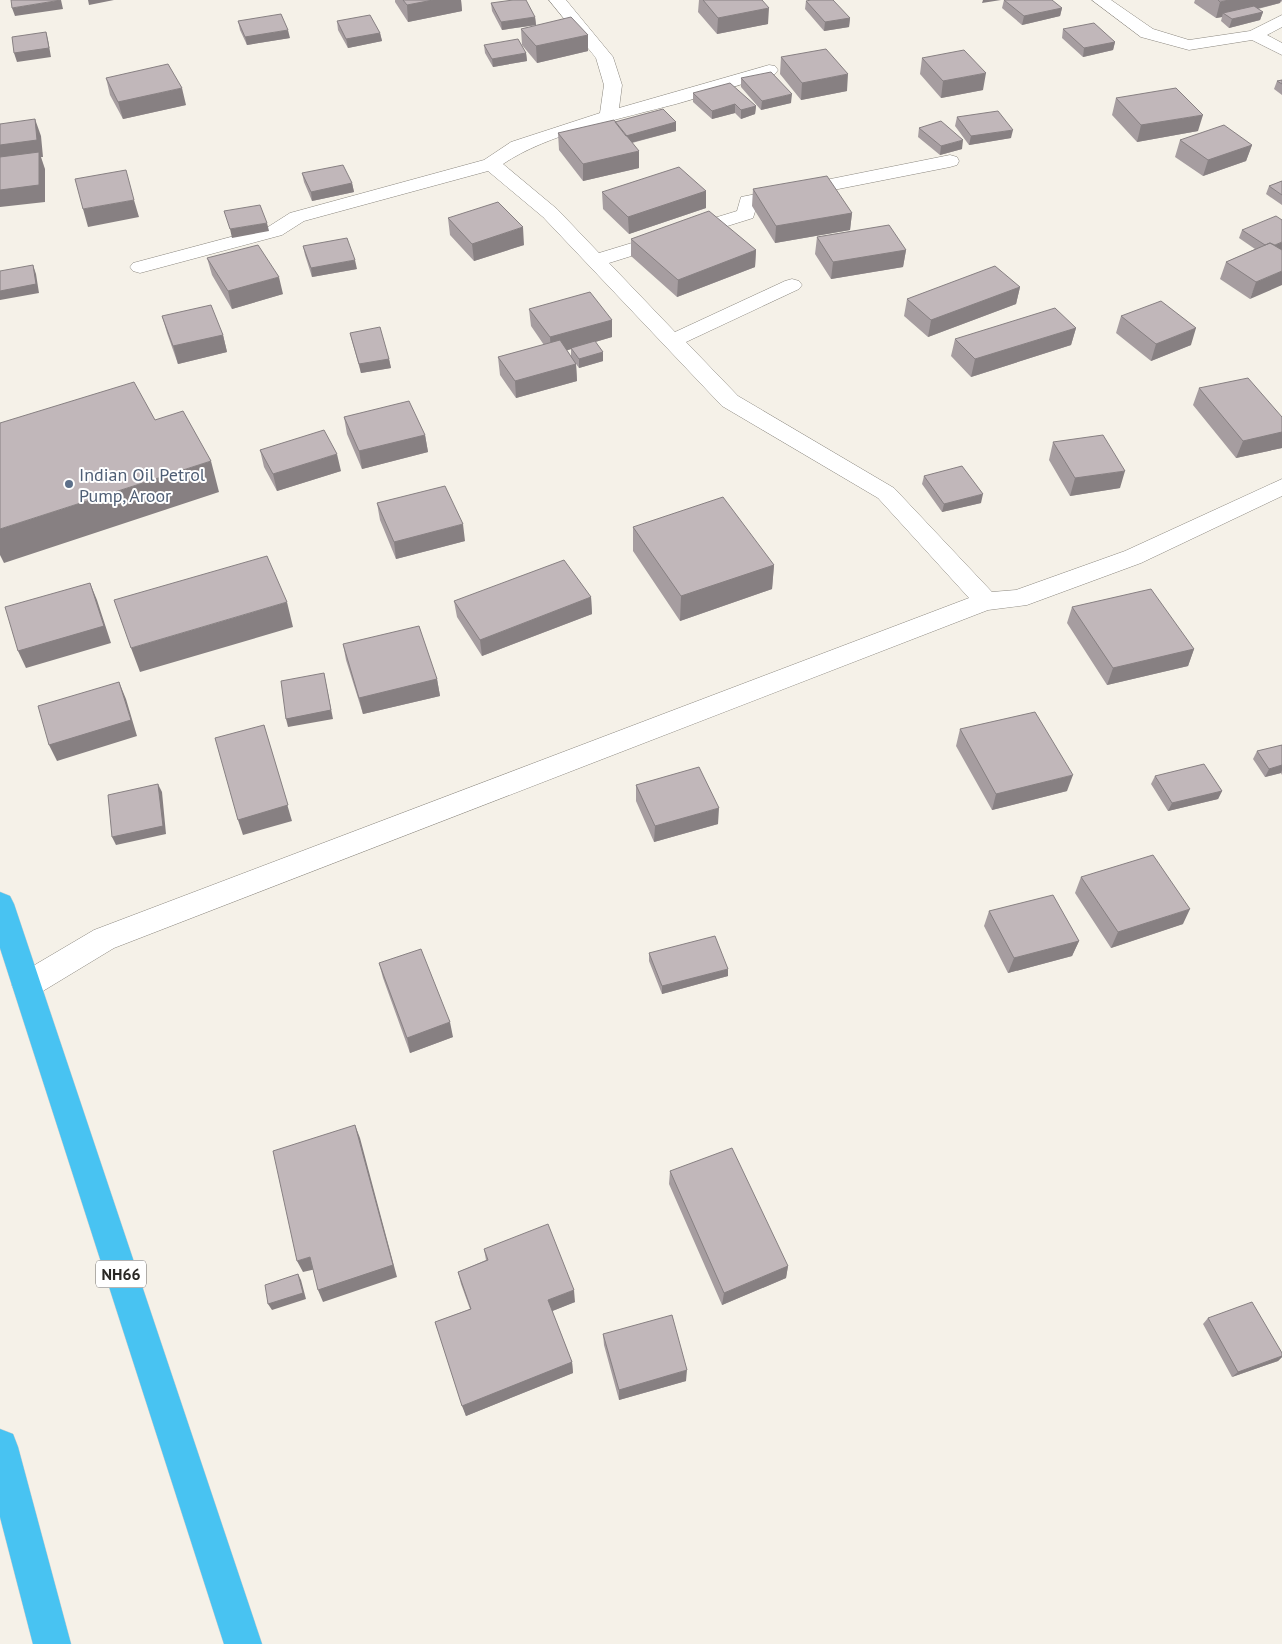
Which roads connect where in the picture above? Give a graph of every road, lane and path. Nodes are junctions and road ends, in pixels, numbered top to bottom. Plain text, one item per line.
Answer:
1 (557, 0) edge
2 (1100, 0) edge
3 (1282, 20) edge
4 (1255, 35) junction
5 (1282, 50) edge
6 (769, 70) edge
7 (609, 116) junction
8 (950, 161) dead end
9 (491, 164) junction
10 (596, 260) junction
11 (140, 267) dead end
12 (792, 285) dead end
13 (672, 341) junction
14 (1282, 487) edge
15 (986, 601) junction
16 (0, 904) edge
17 (26, 985) junction
18 (0, 1447) edge
19 (52, 1644) edge
20 (243, 1644) edge

1 - 7 street
2 - 4 street
3 - 4 street
4 - 5 street
6 - 7 street
7 - 9 street
8 - 10 street
9 - 10 street
9 - 11 street
10 - 13 street
12 - 13 street
13 - 15 street
14 - 15 street
15 - 17 street
16 - 17 highway, NH66
17 - 20 highway, NH66
18 - 19 highway

